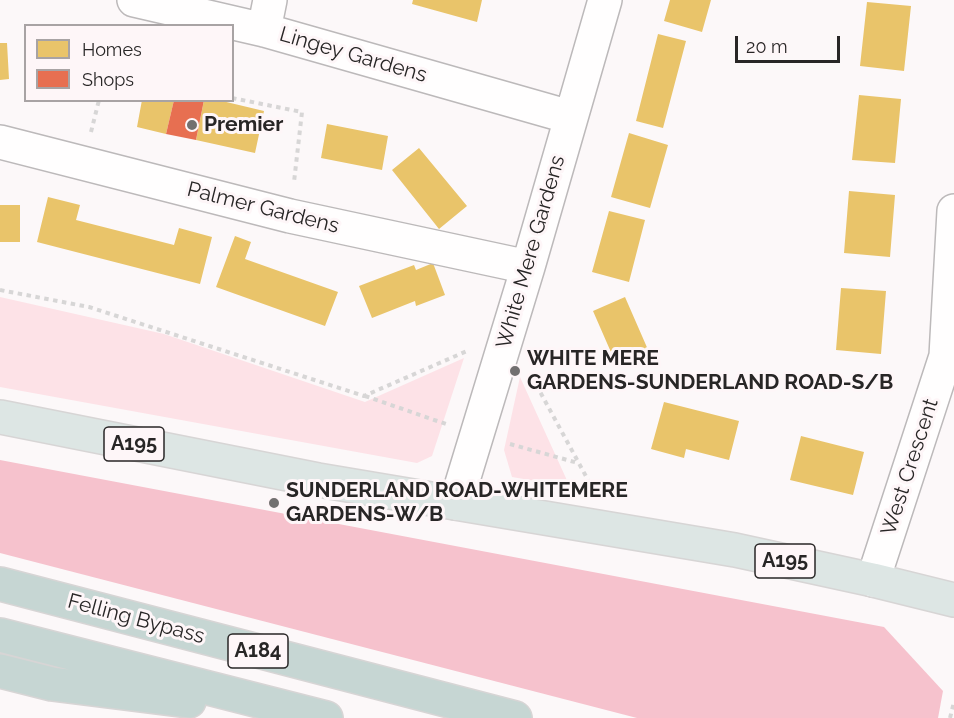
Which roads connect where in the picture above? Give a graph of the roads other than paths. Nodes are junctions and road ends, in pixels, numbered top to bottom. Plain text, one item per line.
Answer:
1 (134, 0) edge
2 (605, 0) edge
3 (267, 15) edge
4 (570, 117) junction
5 (0, 142) edge
6 (954, 211) edge
7 (528, 267) junction
8 (0, 417) edge
9 (456, 503) junction
10 (873, 580) junction
11 (0, 584) edge
12 (954, 600) edge
13 (0, 635) edge
14 (0, 671) edge
15 (325, 718) edge
16 (515, 718) edge

1 - 3 street, Lingey Gardens
2 - 4 street, White Mere Gardens
3 - 4 street, Lingey Gardens
4 - 7 street, White Mere Gardens
5 - 7 street, Palmer Gardens
6 - 10 street, West Crescent
7 - 9 street, White Mere Gardens
8 - 9 main road, A195
9 - 10 main road, A195
10 - 12 main road, A195
11 - 16 highway, Felling Bypass / A184
13 - 15 highway, A184
14 - 15 highway

